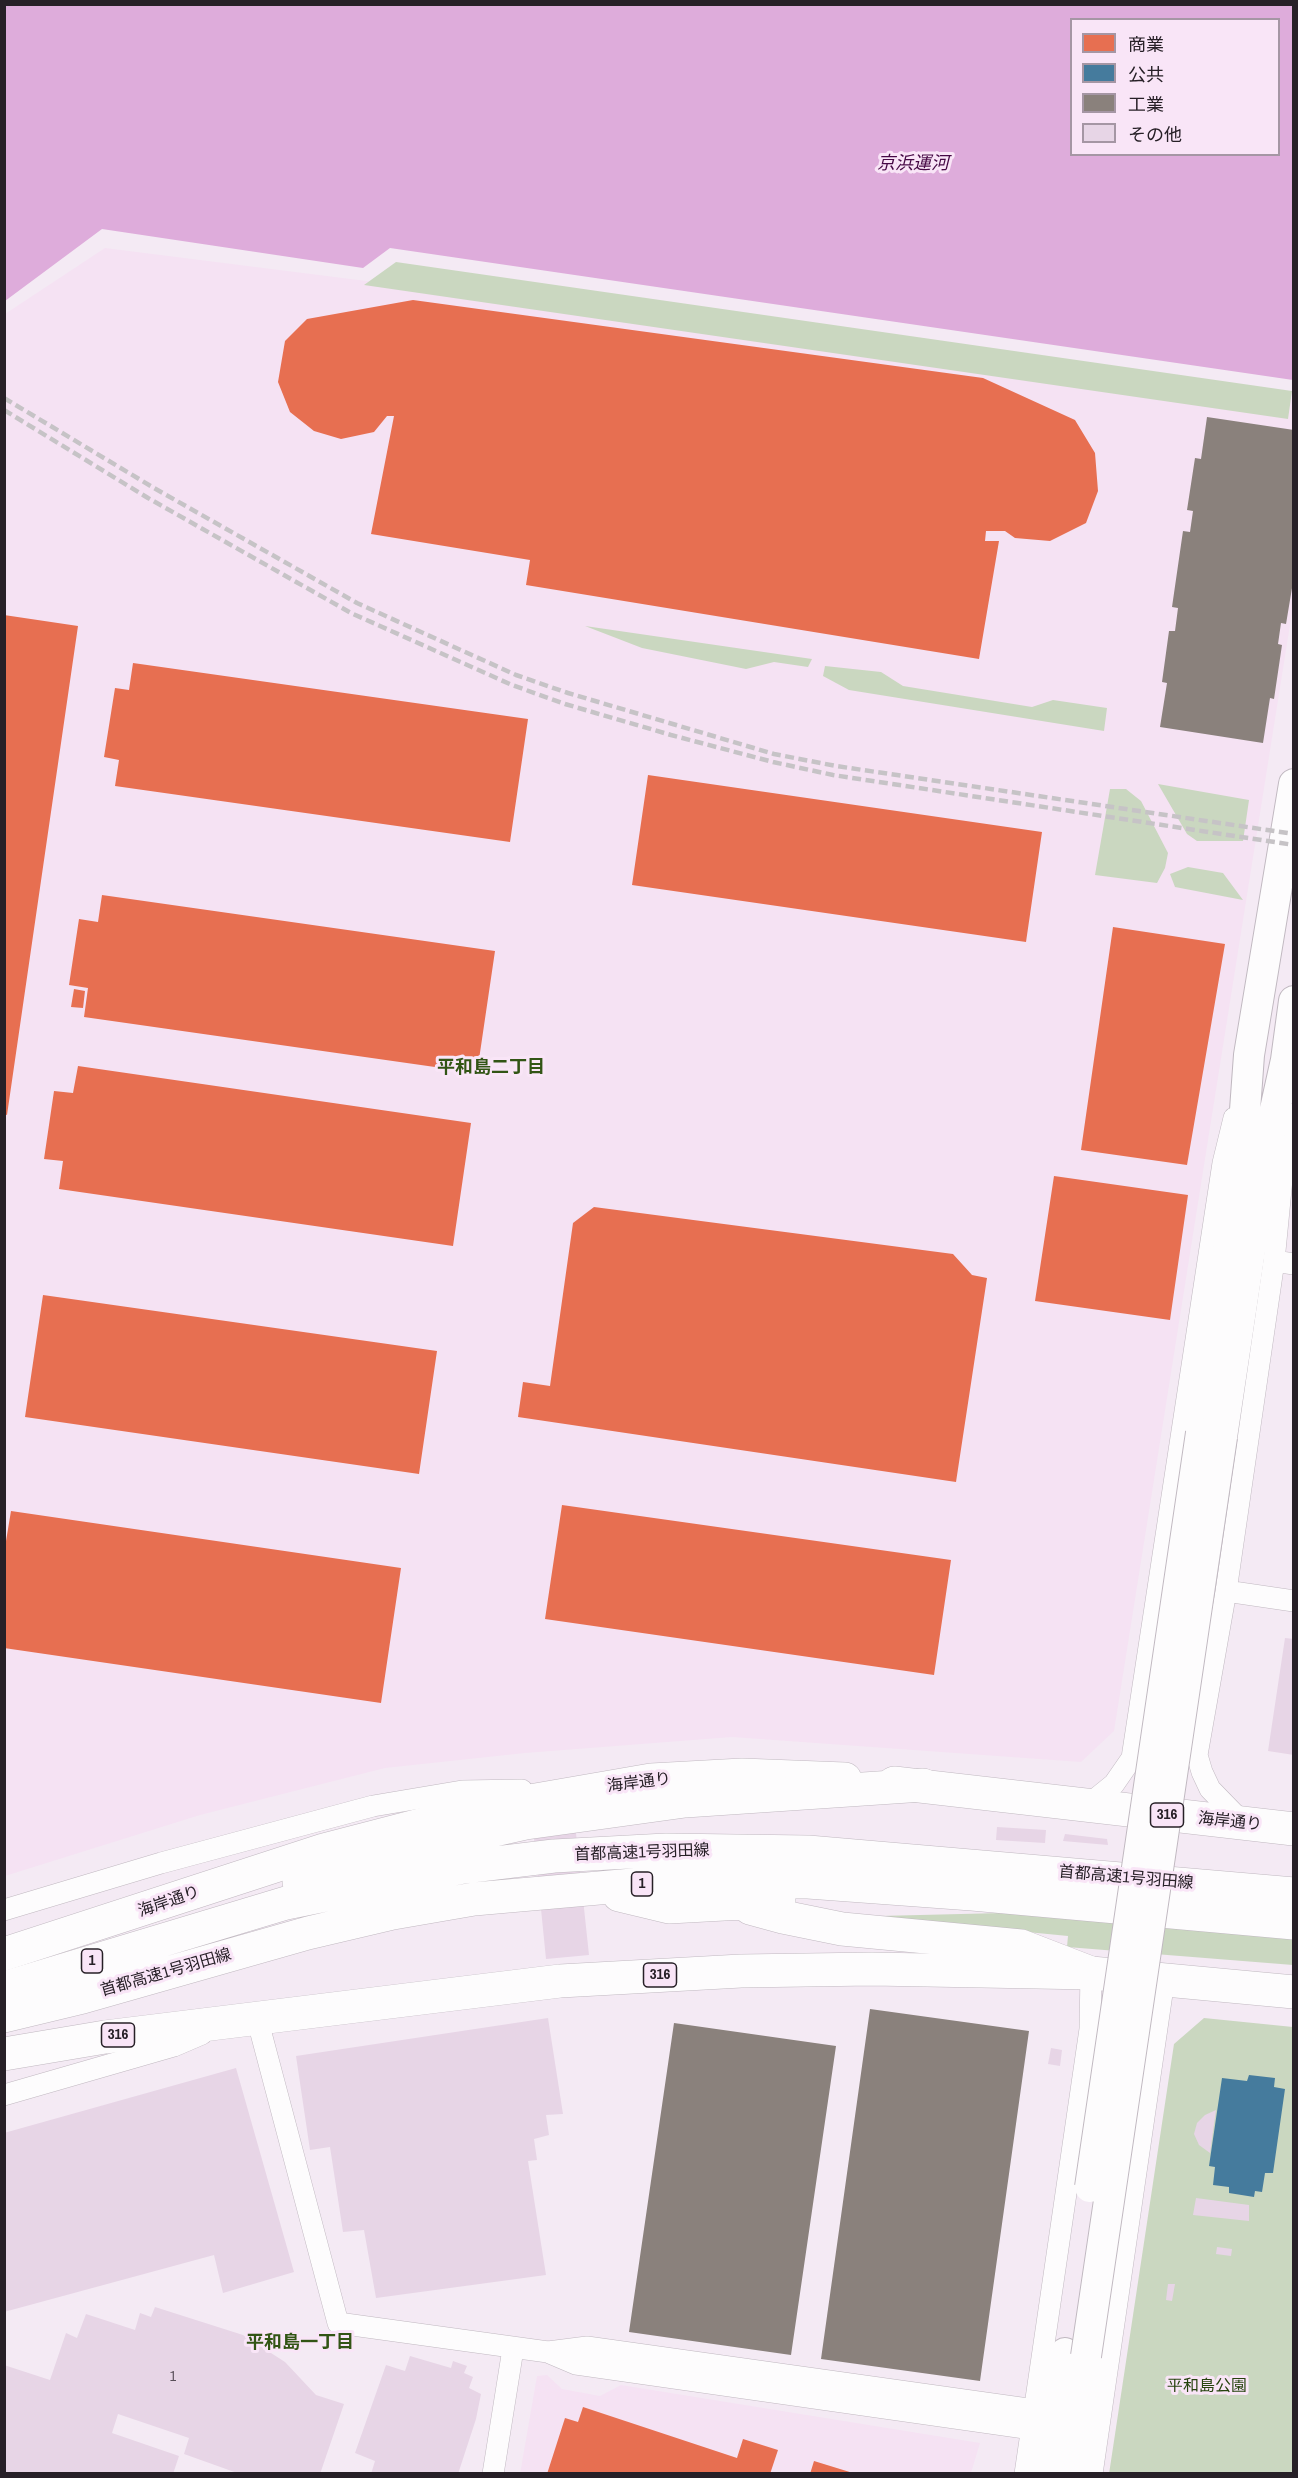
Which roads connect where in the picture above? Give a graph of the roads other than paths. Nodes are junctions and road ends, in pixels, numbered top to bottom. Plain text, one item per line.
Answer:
1 (1293, 790) edge
2 (1289, 853) edge
3 (1293, 1001) edge
4 (1249, 1055) junction
5 (1286, 1060) junction
6 (1283, 1263) edge
7 (1212, 1435) junction
8 (1226, 1591) junction
9 (1293, 1601) edge
10 (923, 1785) junction
11 (586, 1790) junction
12 (1088, 1805) junction
13 (1245, 1825) junction
14 (1293, 1828) edge
15 (592, 1888) junction
16 (972, 1894) junction
17 (1293, 1894) edge
18 (741, 1905) junction
19 (4, 1910) edge
20 (1293, 1923) edge
21 (180, 1934) junction
22 (4, 1954) edge
23 (1091, 1973) junction
24 (1164, 1980) junction
25 (4, 1988) edge
26 (184, 1992) dead end
27 (1293, 1992) edge
28 (83, 1997) junction
29 (4, 2016) edge
30 (244, 2020) junction
31 (4, 2054) edge
32 (4, 2095) edge
33 (513, 2349) junction
34 (1075, 2354) junction
35 (1034, 2419) junction
36 (493, 2474) edge
37 (1025, 2474) edge
38 (1047, 2474) edge
39 (1070, 2474) edge
40 (1092, 2474) edge

1 - 2 street
2 - 4 street
3 - 5 street
4 - 7 street
4 - 12 street
5 - 6 street
5 - 7 street
6 - 8 street
7 - 34 street, bridge
8 - 9 street
8 - 13 street
10 - 11 main road, 海岸通り / 316
10 - 12 main road, 海岸通り / 316
10 - 21 main road, 1
11 - 19 street
11 - 22 main road, 海岸通り / 316
12 - 13 main road, 海岸通り / 316
13 - 14 main road, 海岸通り / 316
15 - 16 main road, 首都高速1号羽田線 / 1
15 - 18 main road
15 - 28 main road, 首都高速1号羽田線 / 1
16 - 18 main road
16 - 20 main road, 首都高速1号羽田線 / 1
17 - 21 main road, 首都高速1号羽田線 / 1
18 - 23 main road
21 - 25 main road, 首都高速1号羽田線 / 1
23 - 24 main road, 316
23 - 30 main road, 316
23 - 35 street
24 - 27 main road, 316
24 - 40 street
26 - 28 main road
28 - 29 main road, 首都高速1号羽田線 / 1
30 - 31 main road, 316
30 - 32 street
30 - 33 street
33 - 35 street
33 - 36 street
34 - 38 street
34 - 39 street
35 - 37 street

